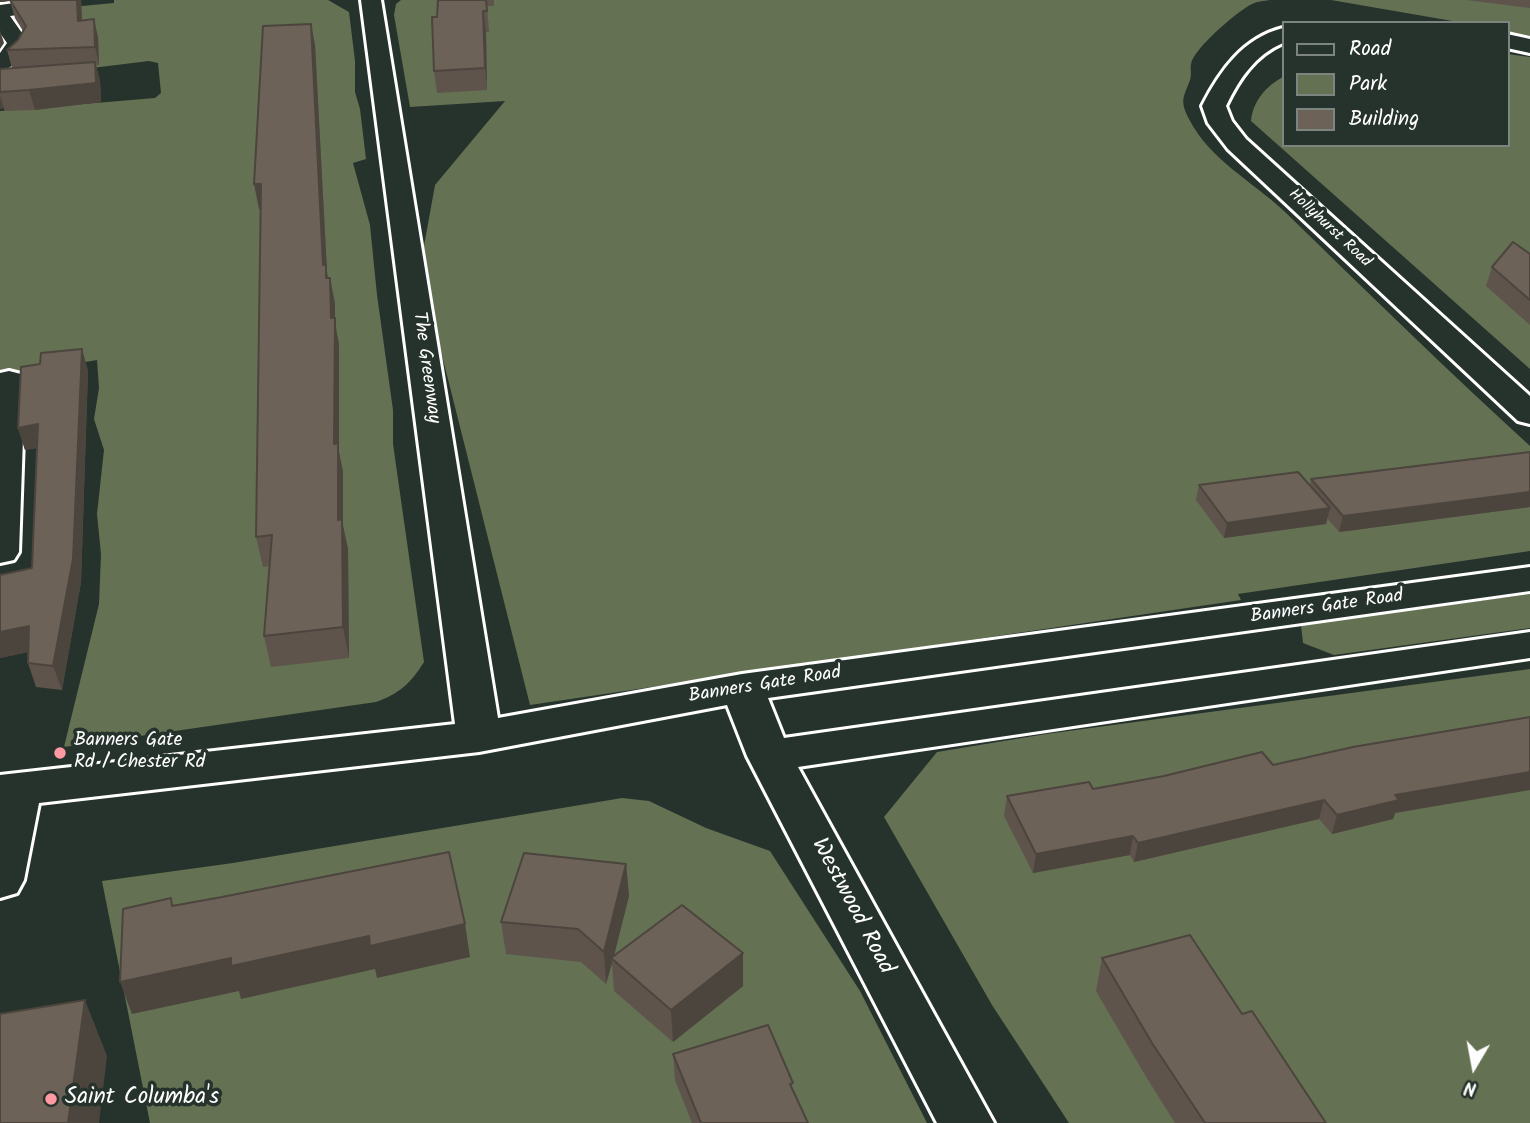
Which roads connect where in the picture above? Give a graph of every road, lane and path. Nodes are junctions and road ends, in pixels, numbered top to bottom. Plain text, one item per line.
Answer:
1 (371, 0) edge
2 (61, 4) edge
3 (0, 11) edge
4 (0, 18) edge
5 (1282, 35) edge
6 (1509, 41) edge
7 (1530, 46) edge
8 (5, 74) edge
9 (9, 381) dead end
10 (1530, 414) edge
11 (1, 537) edge
12 (1530, 579) edge
13 (1530, 645) edge
14 (743, 688) junction
15 (479, 737) junction
16 (768, 756) junction
17 (10, 790) edge
18 (0, 880) edge
19 (966, 1123) edge

1 - 15 street, The Greenway
2 - 3 street
4 - 8 street
5 - 10 street, Hollyhurst Road
6 - 7 street
9 - 11 street
12 - 14 street, Banners Gate Road
13 - 16 street
14 - 15 street, Banners Gate Road
14 - 16 street, Westwood Road
15 - 17 street, Banners Gate Road
16 - 19 street, Westwood Road
17 - 18 street

